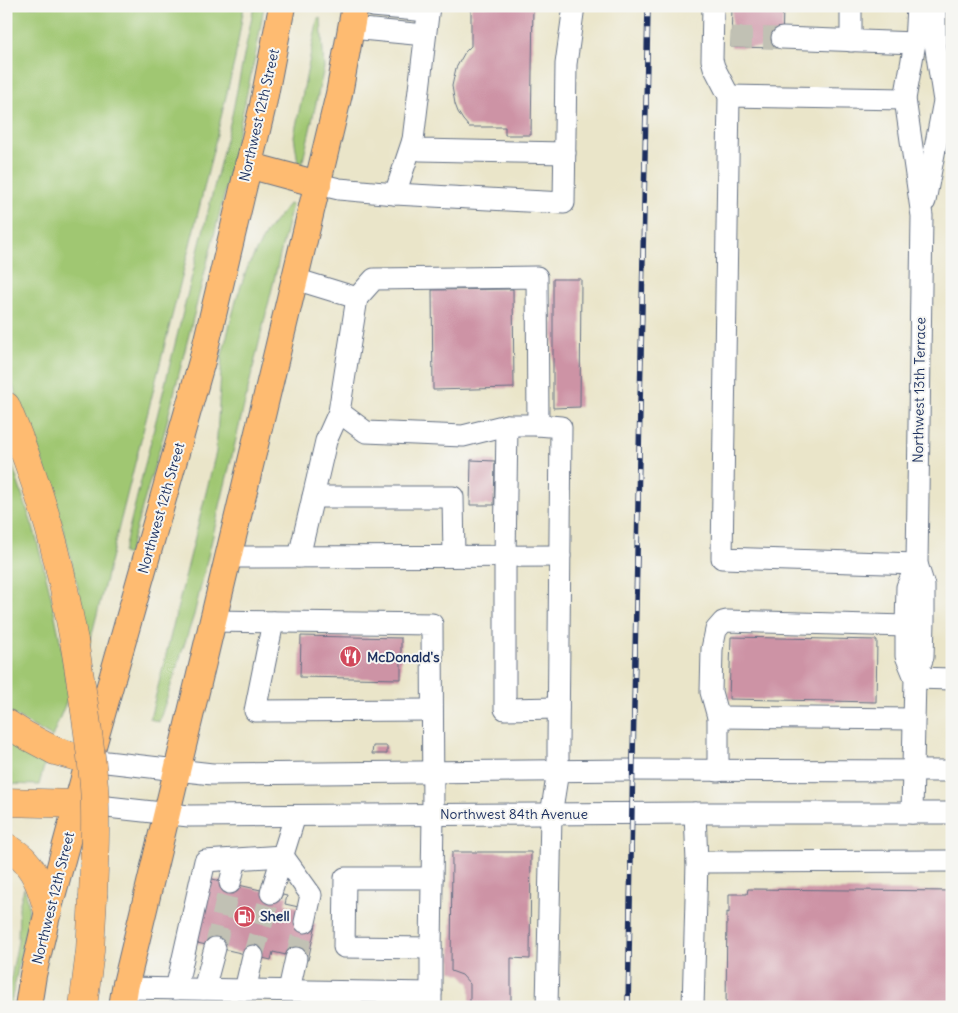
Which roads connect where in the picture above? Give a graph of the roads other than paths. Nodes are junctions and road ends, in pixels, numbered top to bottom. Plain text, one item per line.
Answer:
1 (282, 6) edge
2 (373, 6) edge
3 (574, 6) edge
4 (713, 6) edge
5 (851, 6) edge
6 (917, 6) edge
7 (935, 6) edge
8 (429, 9) edge
9 (353, 17) edge
10 (425, 35) junction
11 (782, 38) tunnel mouth
12 (851, 41) junction
13 (915, 44) junction
14 (729, 96) junction
15 (905, 99) junction
16 (413, 140) junction
17 (565, 153) junction
18 (248, 165) junction
19 (318, 184) junction
20 (395, 194) junction
21 (922, 216) junction
22 (295, 280) junction
23 (357, 298) junction
24 (6, 406) edge
25 (339, 412) junction
26 (507, 425) junction
27 (538, 425) junction
28 (313, 497) junction
29 (454, 556) junction
30 (505, 556) junction
31 (560, 556) junction
32 (229, 557) junction
33 (299, 557) junction
34 (917, 564) junction
35 (213, 621) junction
36 (273, 622) junction
37 (906, 626) junction
38 (915, 678) junction
39 (952, 679) edge
40 (558, 708) junction
41 (432, 710) junction
42 (718, 717) junction
43 (914, 718) junction
44 (6, 723) edge
45 (89, 760) junction
46 (177, 771) junction
47 (558, 771) junction
48 (718, 771) junction
49 (913, 771) junction
50 (952, 771) edge
51 (432, 772) junction
52 (6, 802) edge
53 (78, 804) junction
54 (695, 813) junction
55 (912, 813) junction
56 (952, 813) edge
57 (167, 814) junction
58 (551, 814) junction
59 (433, 815) junction
60 (296, 816) junction
61 (6, 847) edge
62 (283, 856) junction
63 (236, 860) junction
64 (952, 861) edge
65 (697, 862) junction
66 (432, 878) junction
67 (230, 883) tunnel mouth
68 (271, 893) tunnel mouth
69 (48, 911) junction
70 (305, 922) tunnel mouth
71 (215, 948) tunnel mouth
72 (431, 948) junction
73 (253, 956) tunnel mouth
74 (296, 958) tunnel mouth
75 (176, 989) junction
76 (204, 989) junction
77 (245, 990) junction
78 (289, 990) junction
79 (124, 997) edge
80 (324, 999) edge
81 (430, 1000) edge
82 (28, 1007) edge
83 (83, 1007) edge
84 (547, 1007) edge
85 (693, 1007) edge

1 - 18 main road, Northwest 12th Street
2 - 8 street
3 - 17 street
4 - 14 street
5 - 12 street
6 - 13 street, Northwest 13th Terrace
7 - 21 street, Northwest 13th Terrace
8 - 10 street
9 - 10 street
9 - 19 main road
10 - 16 street
11 - 12 street
12 - 13 street
13 - 15 street, Northwest 13th Terrace
14 - 15 street
14 - 34 street
15 - 21 street, Northwest 13th Terrace
16 - 17 street
16 - 20 street
17 - 20 street
18 - 19 main road
18 - 45 main road, Northwest 12th Street
19 - 20 street
19 - 22 main road
21 - 34 street, Northwest 13th Terrace
22 - 23 street
22 - 32 main road
23 - 25 street
23 - 27 street
24 - 83 highway, bridge
25 - 26 street
25 - 28 street
26 - 27 street
26 - 30 street
27 - 31 street
28 - 29 street
28 - 33 street
29 - 30 street
29 - 33 street
30 - 31 street
30 - 40 street
31 - 40 street
32 - 33 street
32 - 35 main road
34 - 37 street, Northwest 13th Terrace
34 - 38 street, Northwest 13th Terrace
35 - 36 street
35 - 46 main road
36 - 41 street
36 - 41 street
37 - 38 street, Northwest 13th Terrace
37 - 42 street
38 - 39 street
38 - 43 street, Northwest 13th Terrace
40 - 47 street
41 - 51 street
42 - 43 street
42 - 48 street
43 - 49 street, Northwest 13th Terrace
44 - 45 highway
45 - 46 street
45 - 53 main road, Northwest 12th Street
46 - 51 street
46 - 57 main road
47 - 48 street
47 - 51 street
47 - 58 street
48 - 49 street
49 - 50 street
49 - 55 street, Northwest 13th Terrace
51 - 59 street
52 - 53 highway
53 - 57 street, Northwest 84th Avenue
53 - 69 main road, Northwest 12th Street
54 - 55 street, Northwest 84th Avenue
54 - 58 street, Northwest 84th Avenue
54 - 65 street
55 - 56 street, Northwest 84th Avenue
57 - 60 street, Northwest 84th Avenue
57 - 79 main road
58 - 59 street, Northwest 84th Avenue
58 - 84 street
59 - 60 street, Northwest 84th Avenue
59 - 66 street
60 - 62 street
61 - 69 highway
62 - 63 street
62 - 68 street
62 - 70 street
63 - 67 street
63 - 75 street
64 - 65 street
65 - 85 street
66 - 72 street
66 - 72 street
69 - 82 main road, Northwest 12th Street
71 - 76 street
72 - 81 street
73 - 77 street
74 - 78 street
75 - 76 street
75 - 79 street
76 - 77 street
77 - 78 street
78 - 80 street
80 - 81 street

